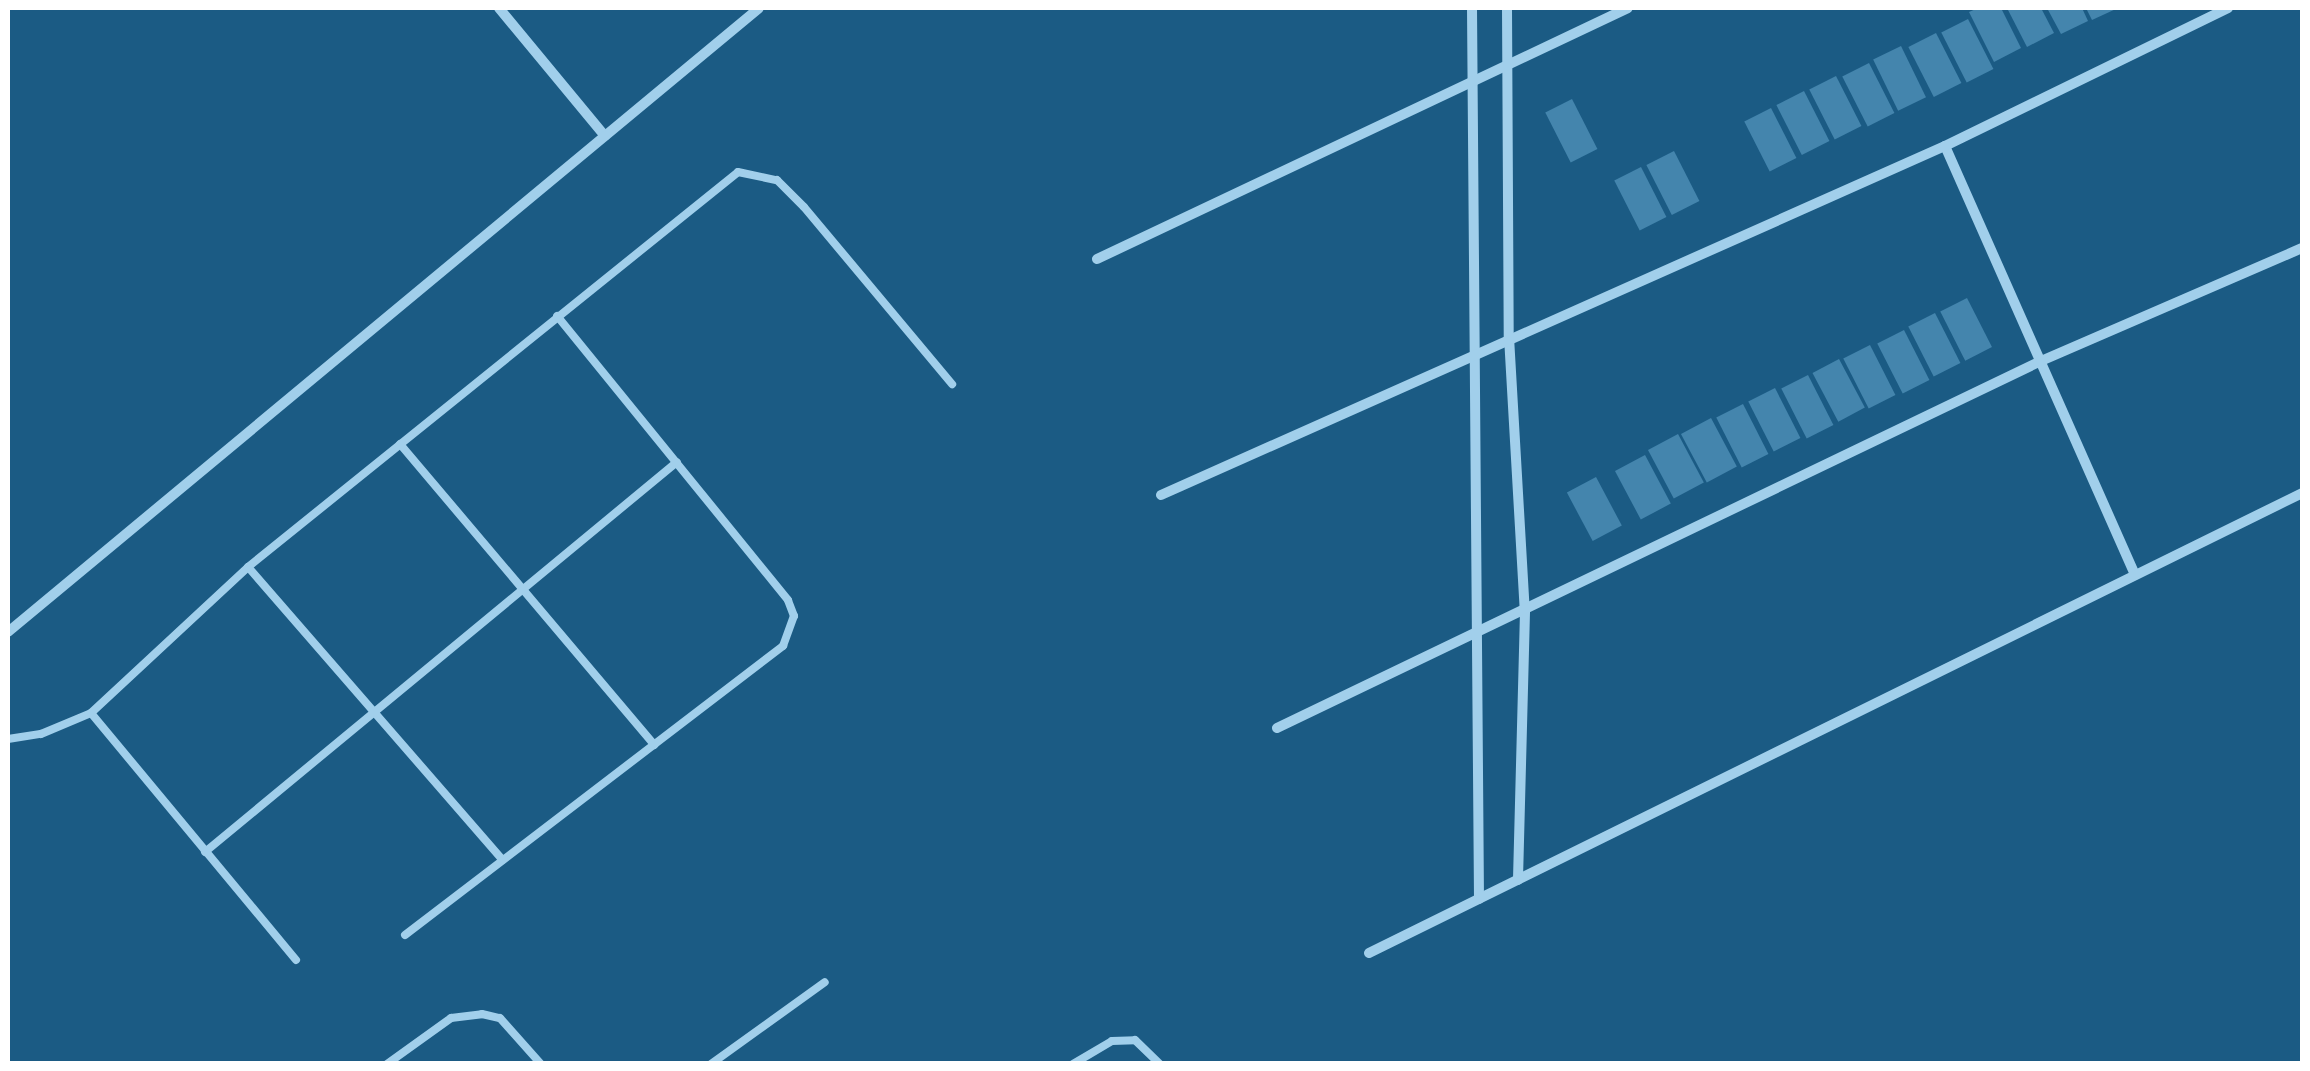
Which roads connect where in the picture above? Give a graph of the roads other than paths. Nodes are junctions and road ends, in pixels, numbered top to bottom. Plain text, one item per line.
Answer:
1 (499, 8) edge
2 (760, 8) edge
3 (1472, 8) edge
4 (1508, 8) edge
5 (1628, 8) edge
6 (2228, 8) edge
7 (1505, 66) junction
8 (1471, 82) junction
9 (605, 136) junction
10 (1945, 146) junction
11 (2302, 248) edge
12 (1096, 259) dead end
13 (557, 316) junction
14 (1509, 337) junction
15 (1478, 351) junction
16 (2041, 361) junction
17 (952, 384) dead end
18 (400, 444) junction
19 (677, 462) junction
20 (2302, 493) edge
21 (1161, 495) dead end
22 (248, 567) junction
23 (2136, 575) junction
24 (522, 589) junction
25 (1525, 612) junction
26 (8, 632) edge
27 (1479, 634) junction
28 (377, 712) junction
29 (91, 713) junction
30 (1276, 728) dead end
31 (8, 739) edge
32 (654, 745) junction
33 (205, 852) junction
34 (503, 860) junction
35 (1518, 880) junction
36 (1479, 899) junction
37 (406, 935) dead end
38 (1368, 952) dead end
39 (296, 960) dead end
40 (825, 982) dead end
41 (387, 1064) edge
42 (541, 1064) edge
43 (712, 1064) edge
44 (1073, 1064) edge
45 (1160, 1064) edge

1 - 9 street
2 - 9 street
3 - 8 street
4 - 7 street
5 - 7 street
6 - 10 street
7 - 8 street
7 - 14 street
8 - 12 street
8 - 15 street
9 - 26 street
10 - 14 street
10 - 16 street
11 - 16 street
13 - 17 lane
13 - 18 lane
13 - 19 lane
14 - 15 street
14 - 25 street
15 - 21 street
15 - 27 street
16 - 23 street
16 - 25 street
18 - 22 lane
18 - 24 lane
19 - 24 lane
19 - 32 lane
20 - 23 street
22 - 28 lane
22 - 29 lane
23 - 35 street
24 - 28 lane
24 - 32 lane
25 - 27 street
25 - 35 street
27 - 30 street
27 - 36 street
28 - 33 lane
28 - 34 lane
29 - 31 lane
29 - 33 lane
32 - 34 lane
33 - 39 lane
34 - 37 lane
35 - 36 street
36 - 38 street
40 - 43 lane
41 - 42 lane
44 - 45 lane

